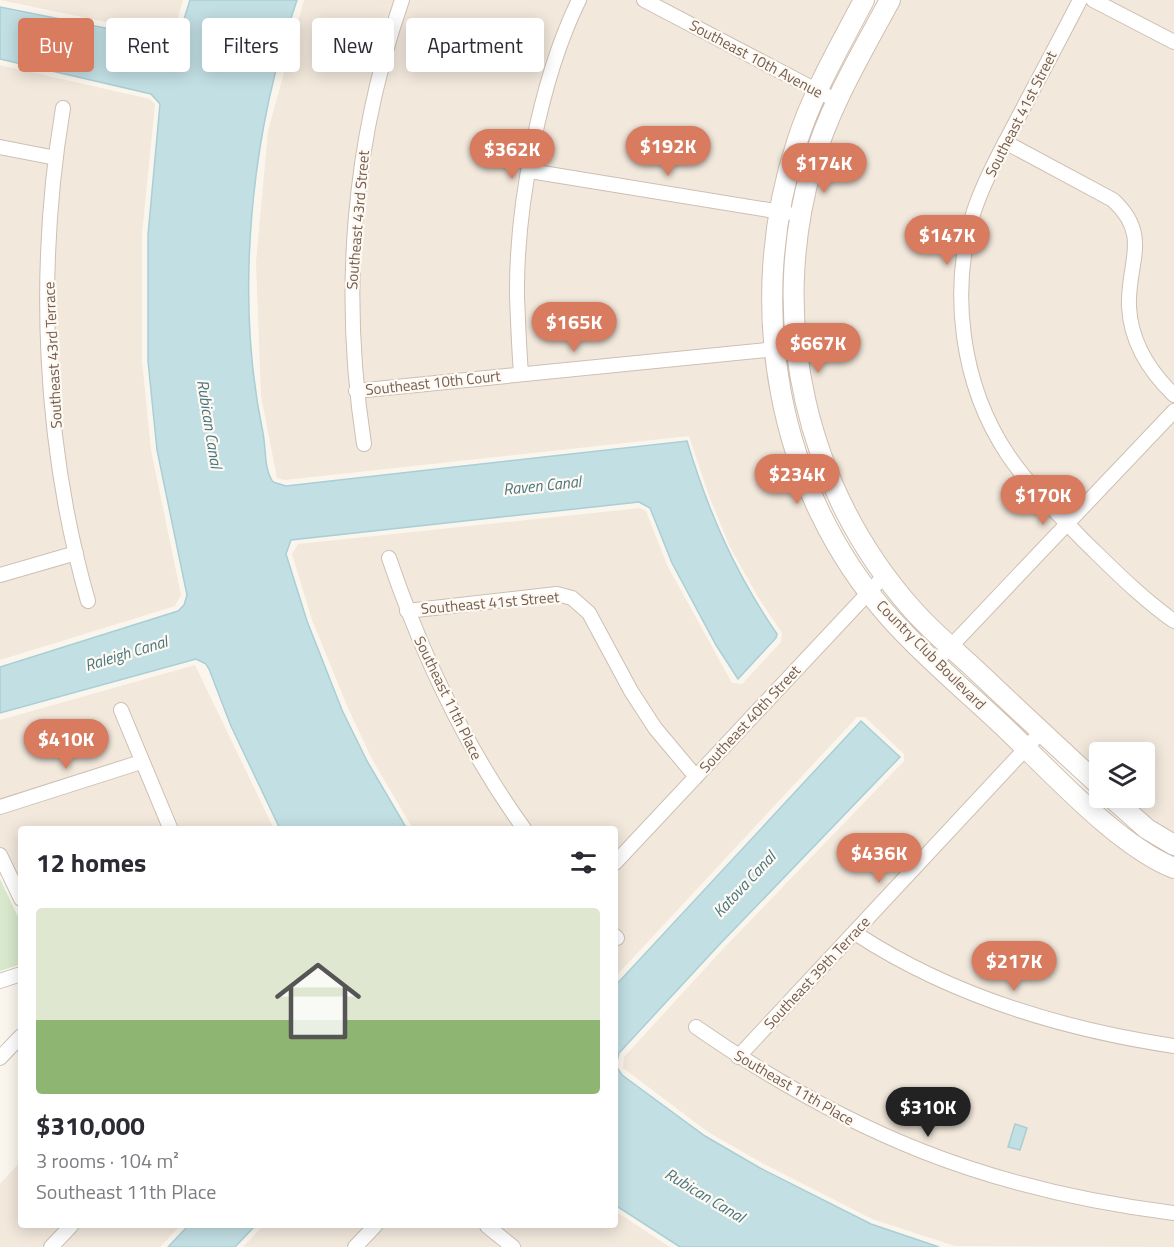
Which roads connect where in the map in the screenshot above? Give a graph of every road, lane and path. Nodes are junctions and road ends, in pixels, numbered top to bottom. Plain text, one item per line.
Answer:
1 (402, 0) edge
2 (579, 0) edge
3 (644, 0) edge
4 (864, 0) edge
5 (890, 0) edge
6 (1080, 0) edge
7 (1093, 0) edge
8 (1174, 42) edge
9 (817, 91) junction
10 (837, 101) junction
11 (63, 108) dead end
12 (1005, 142) junction
13 (0, 147) edge
14 (56, 158) junction
15 (530, 171) junction
16 (779, 211) junction
17 (801, 215) junction
18 (796, 347) junction
19 (774, 349) junction
20 (520, 374) junction
21 (356, 391) junction
22 (1174, 395) edge
23 (1174, 411) edge
24 (364, 444) dead end
25 (1067, 524) junction
26 (76, 553) junction
27 (389, 558) dead end
28 (0, 575) edge
29 (885, 575) junction
30 (870, 592) junction
31 (88, 601) dead end
32 (407, 611) junction
33 (1174, 621) edge
34 (951, 646) junction
35 (936, 662) junction
36 (121, 710) dead end
37 (1041, 732) junction
38 (1026, 748) junction
39 (141, 762) junction
40 (1089, 776) edge
41 (696, 777) junction
42 (0, 807) edge
43 (1123, 808) edge
44 (169, 826) edge
45 (522, 826) edge
46 (1174, 845) edge
47 (0, 855) edge
48 (618, 860) edge
49 (1174, 868) edge
50 (18, 893) edge
51 (855, 933) junction
52 (18, 975) edge
53 (0, 981) edge
54 (696, 1027) dead end
55 (18, 1039) edge
56 (1174, 1046) edge
57 (738, 1057) junction
58 (0, 1058) edge
59 (1174, 1213) edge
60 (69, 1228) edge
61 (373, 1228) edge
62 (489, 1228) edge
63 (51, 1247) edge
64 (355, 1247) edge
65 (513, 1247) edge

1 - 21 street, Southeast 43rd Street
2 - 15 street
3 - 9 street, Southeast 10th Avenue
4 - 9 main road, Country Club Boulevard
5 - 10 main road, Country Club Boulevard
6 - 12 street, Southeast 41st Street
7 - 8 street
9 - 10 street, Southeast 10th Avenue
9 - 16 main road, Country Club Boulevard
10 - 17 main road, Country Club Boulevard
11 - 14 street, Southeast 43rd Terrace
12 - 22 street
12 - 25 street, Southeast 41st Street
13 - 14 street
14 - 26 street, Southeast 43rd Terrace
15 - 16 street
15 - 20 street
16 - 17 street
16 - 19 main road, Country Club Boulevard
17 - 18 main road, Country Club Boulevard
18 - 19 street, Southeast 10th Court
18 - 29 main road, Country Club Boulevard
19 - 20 street, Southeast 10th Court
19 - 30 main road, Country Club Boulevard
20 - 21 street, Southeast 10th Court
21 - 24 street, Southeast 43rd Street
23 - 25 street
25 - 33 street, Southeast 41st Street
25 - 34 street
26 - 28 street
26 - 31 street, Southeast 43rd Terrace
27 - 32 street, Southeast 11th Place
29 - 30 street, Southeast 40th Street
29 - 34 main road, Country Club Boulevard
30 - 35 main road, Country Club Boulevard
30 - 41 street, Southeast 40th Street
32 - 41 street, Southeast 41st Street
32 - 45 street, Southeast 11th Place
34 - 35 street
34 - 37 main road, Country Club Boulevard
35 - 38 main road, Country Club Boulevard
36 - 39 street
37 - 38 street, Southeast 39th Terrace
37 - 40 main road, Country Club Boulevard
38 - 49 main road, Country Club Boulevard
38 - 51 street, Southeast 39th Terrace
39 - 42 street
39 - 44 street
41 - 48 street, Southeast 40th Street
43 - 46 main road
47 - 50 street
51 - 56 street
51 - 57 street, Southeast 39th Terrace
52 - 53 street
54 - 57 street, Southeast 11th Place
55 - 58 street
57 - 59 street, Southeast 11th Place
60 - 63 street
61 - 64 street
62 - 65 street

